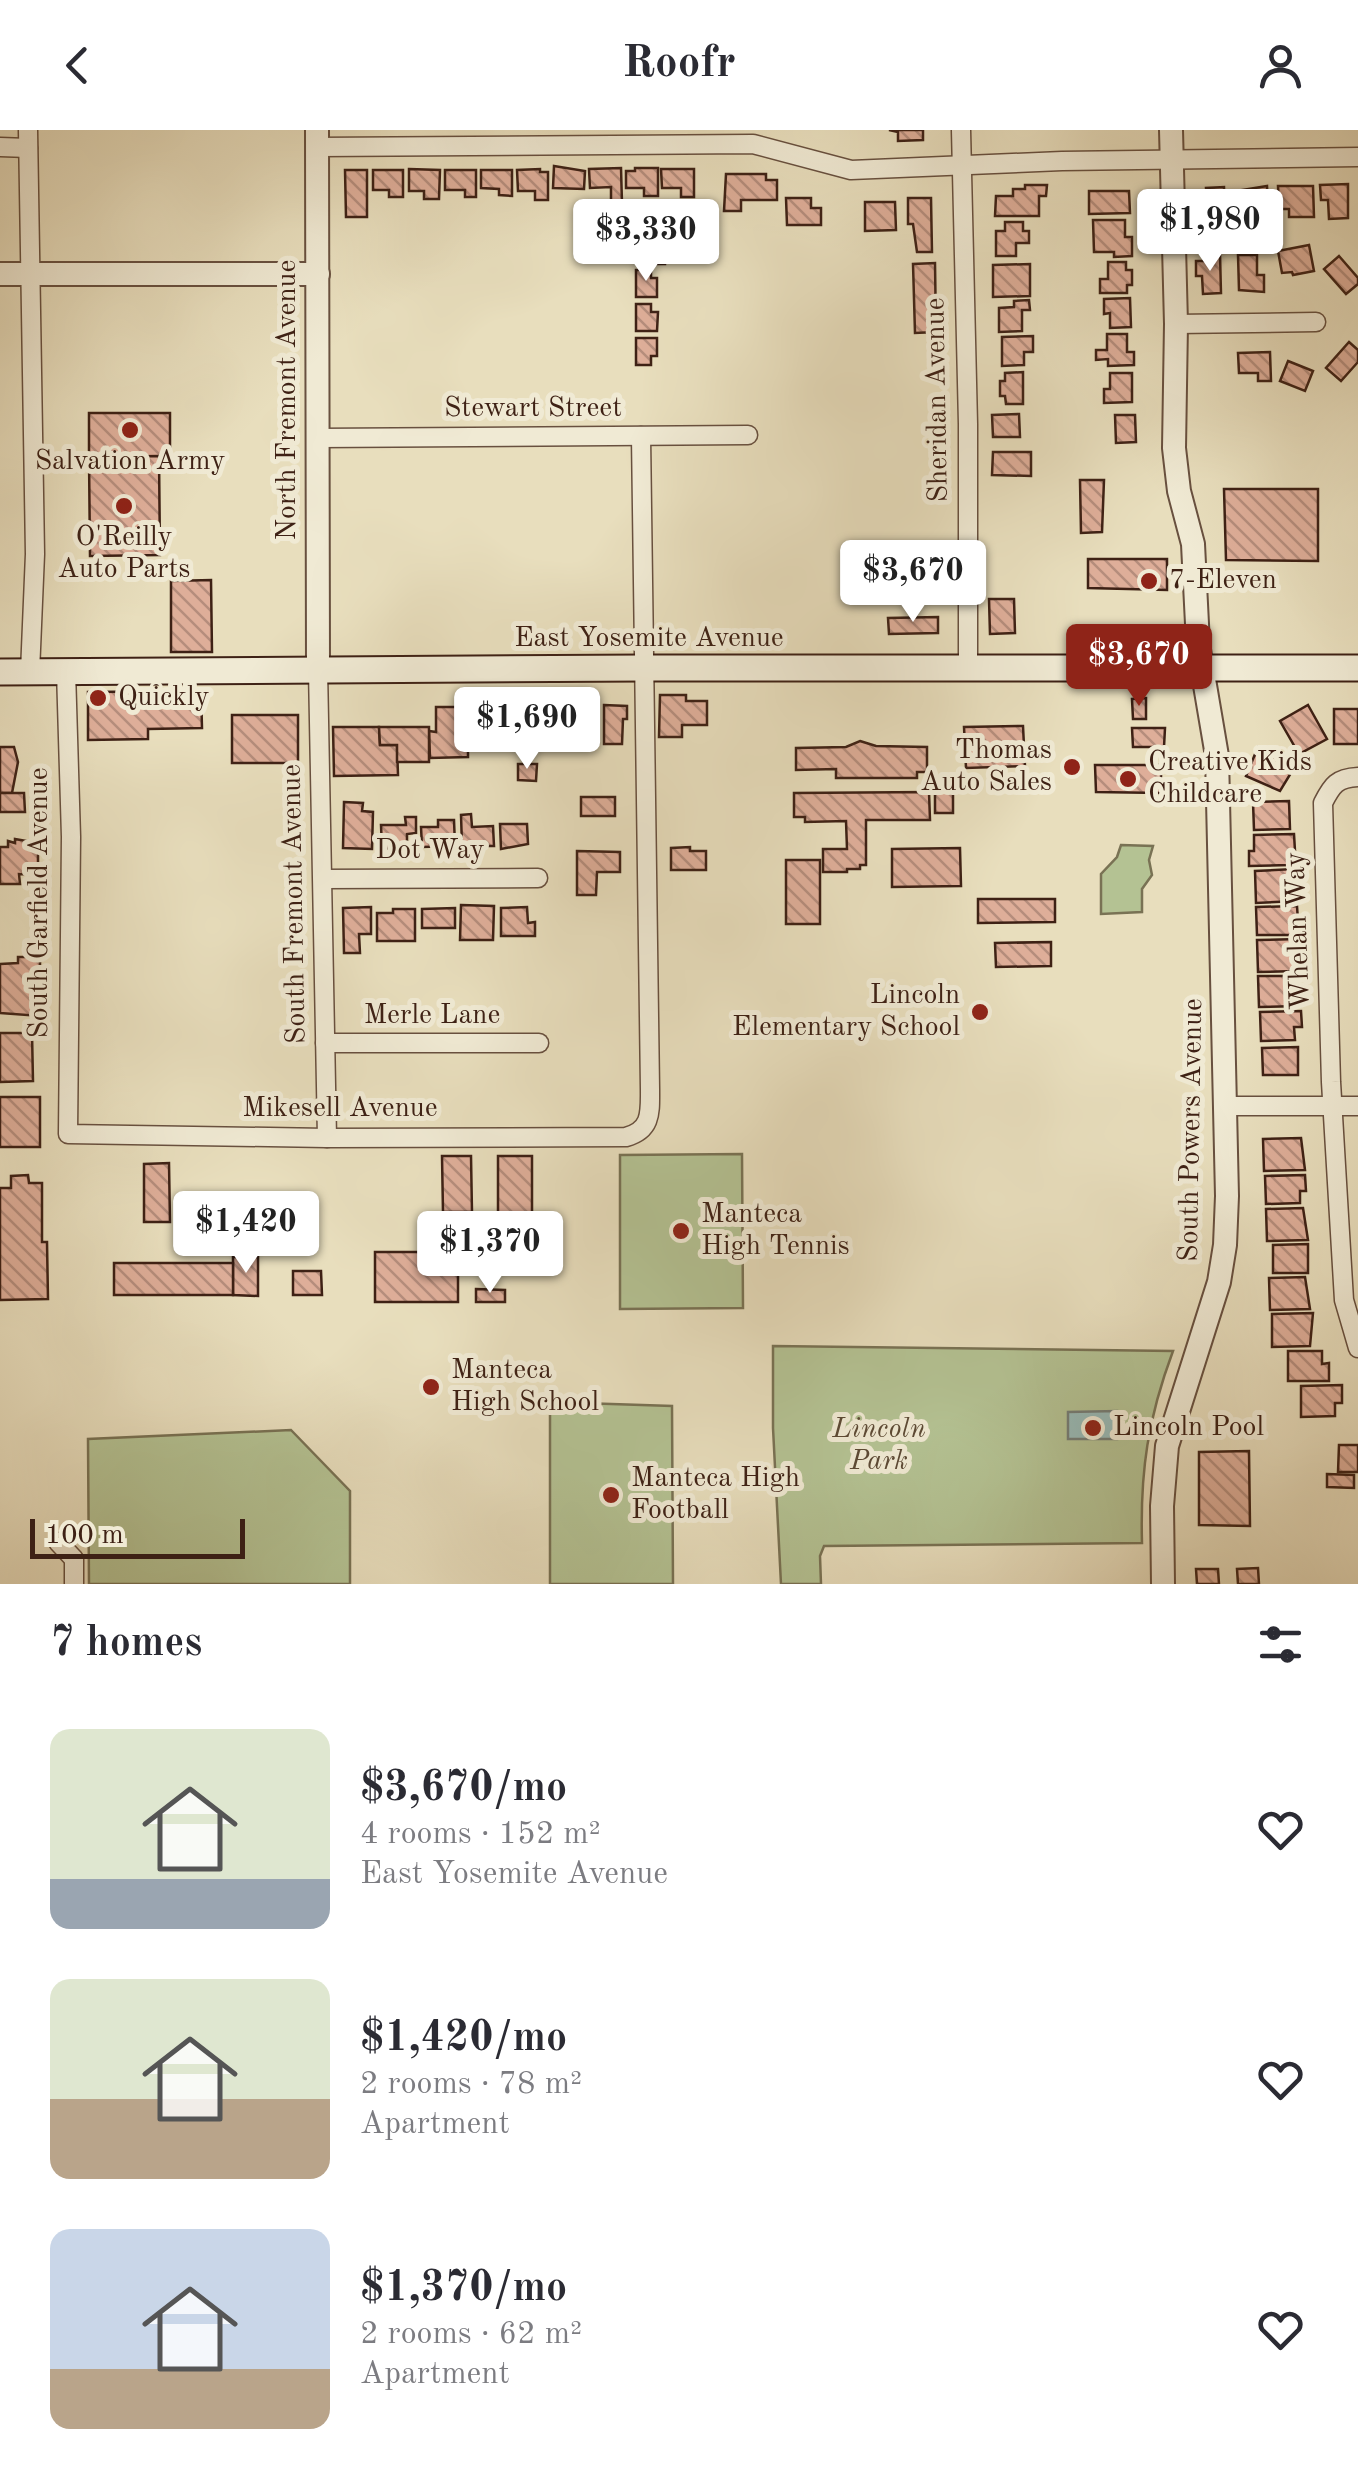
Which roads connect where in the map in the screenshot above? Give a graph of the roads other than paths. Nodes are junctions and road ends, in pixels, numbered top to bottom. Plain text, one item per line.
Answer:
1 (960, 130) edge
2 (1171, 130) edge
3 (317, 138) edge
4 (28, 139) edge
5 (0, 147) edge
6 (1358, 157) edge
7 (1172, 161) junction
8 (961, 166) junction
9 (0, 274) edge
10 (29, 274) junction
11 (318, 274) junction
12 (1316, 322) dead end
13 (1176, 324) junction
14 (748, 435) dead end
15 (641, 436) junction
16 (318, 438) junction
17 (644, 668) junction
18 (968, 668) junction
19 (1203, 668) junction
20 (1358, 668) edge
21 (318, 670) junction
22 (66, 671) junction
23 (0, 672) edge
24 (30, 672) junction
25 (1358, 777) edge
26 (538, 878) dead end
27 (323, 879) junction
28 (326, 1044) junction
29 (539, 1044) dead end
30 (1226, 1106) junction
31 (1334, 1106) junction
32 (1358, 1106) edge
33 (68, 1134) joint
34 (327, 1138) junction
35 (1358, 1348) edge
36 (58, 1542) dead end
37 (74, 1584) edge
38 (1163, 1584) edge

1 - 8 street, Sheridan Avenue
2 - 7 street, South Powers Avenue
3 - 8 street
3 - 11 street, North Fremont Avenue
4 - 5 street
4 - 10 street
6 - 7 street
7 - 8 street
7 - 13 street, South Powers Avenue
8 - 18 street, Sheridan Avenue
9 - 10 street
10 - 11 street
10 - 24 street
11 - 16 street, North Fremont Avenue
12 - 13 street
13 - 19 street, South Powers Avenue
14 - 15 street, Stewart Street
15 - 16 street, Stewart Street
15 - 17 street
16 - 21 street, North Fremont Avenue
17 - 18 main road, East Yosemite Avenue
17 - 21 main road, East Yosemite Avenue
17 - 34 street, Mikesell Avenue
18 - 19 main road, East Yosemite Avenue
19 - 20 main road, East Yosemite Avenue
19 - 30 street, South Powers Avenue
21 - 22 main road, East Yosemite Avenue
21 - 27 street, South Fremont Avenue
22 - 24 main road, East Yosemite Avenue
22 - 33 street, South Garfield Avenue
23 - 24 main road, East Yosemite Avenue
25 - 31 street, Whelan Way
26 - 27 street, Dot Way
27 - 28 street, South Fremont Avenue
28 - 29 street, Merle Lane
28 - 34 street, South Fremont Avenue
30 - 31 street
30 - 38 street, South Powers Avenue
31 - 32 street
31 - 35 street, Whelan Way
33 - 34 street, Mikesell Avenue
36 - 37 street

